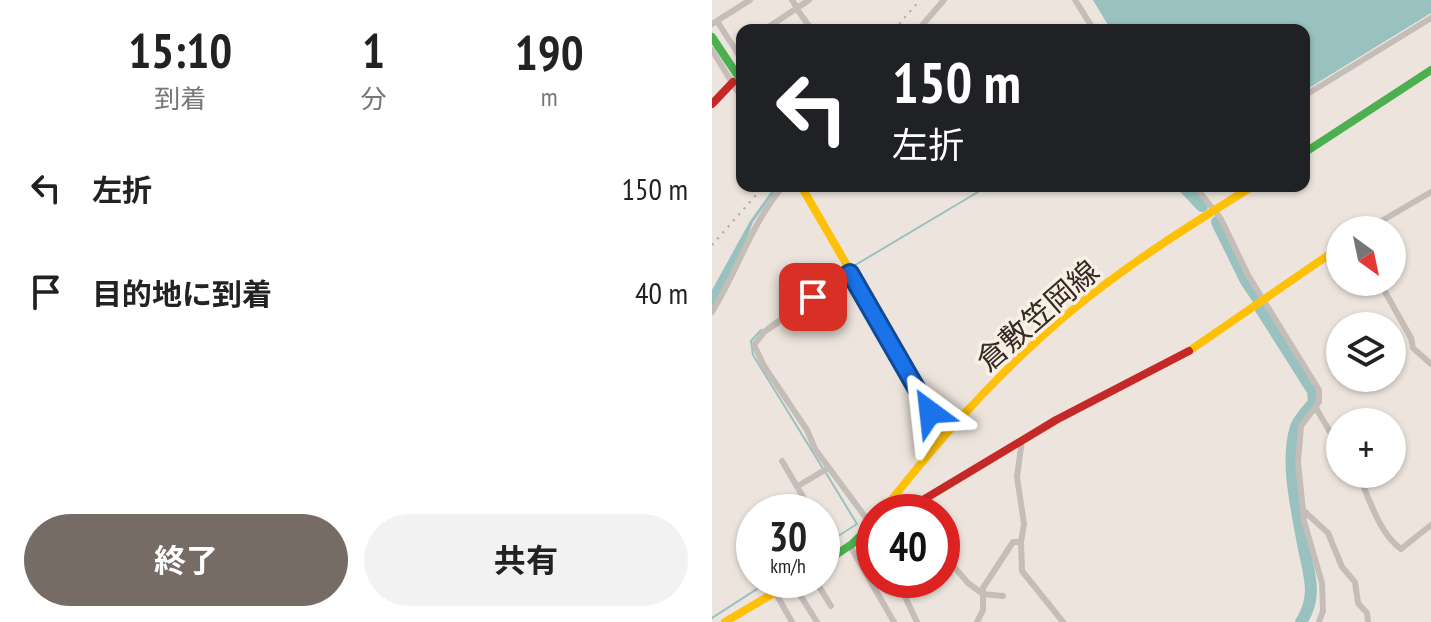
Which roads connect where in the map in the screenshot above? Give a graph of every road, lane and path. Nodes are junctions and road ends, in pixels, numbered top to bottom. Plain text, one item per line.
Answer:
1 (750, 0) edge
2 (792, 0) edge
3 (809, 0) edge
4 (944, 0) edge
5 (1075, 0) edge
6 (797, 9) junction
7 (1431, 18) edge
8 (715, 23) edge
9 (773, 24) edge
10 (808, 24) edge
11 (923, 24) edge
12 (1090, 24) edge
13 (712, 37) edge
14 (735, 49) edge
15 (712, 50) edge
16 (1431, 70) edge
17 (736, 80) edge
18 (736, 81) edge
19 (736, 83) edge
20 (1310, 92) edge
21 (712, 104) edge
22 (1310, 149) edge
23 (779, 192) edge
24 (804, 192) edge
25 (1200, 192) edge
26 (1244, 192) edge
27 (1431, 192) edge
28 (1215, 210) junction
29 (1394, 216) edge
30 (1326, 257) edge
31 (849, 270) junction
32 (1387, 296) edge
33 (1263, 300) junction
34 (712, 312) edge
35 (1431, 364) edge
36 (1316, 408) junction
37 (1326, 425) edge
38 (945, 434) junction
39 (1022, 440) junction
40 (782, 461) dead end
41 (825, 470) junction
42 (798, 486) junction
43 (1364, 488) edge
44 (802, 494) edge
45 (897, 494) edge
46 (933, 494) edge
47 (856, 507) edge
48 (1303, 510) junction
49 (1431, 525) edge
50 (856, 541) edge
51 (1021, 542) junction
52 (850, 546) junction
53 (840, 553) edge
54 (960, 574) edge
55 (983, 594) junction
56 (1003, 596) dead end
57 (765, 598) edge
58 (778, 598) edge
59 (804, 598) edge
60 (826, 598) edge
61 (905, 598) edge
62 (831, 606) dead end
63 (729, 621) edge
64 (915, 621) edge
65 (792, 622) edge
66 (817, 622) edge
67 (894, 622) edge
68 (977, 622) edge
69 (1063, 622) edge
70 (1319, 622) edge
71 (1368, 622) edge

1 - 8 street
2 - 6 street
3 - 6 street
4 - 11 street
5 - 12 street
6 - 9 street
6 - 10 street
7 - 20 street
8 - 14 street
13 - 17 street, bridge
15 - 18 street
16 - 22 street
19 - 21 street
23 - 34 street
24 - 31 street
25 - 28 street
26 - 28 street, 倉敷笠岡線
27 - 29 street
28 - 33 street
28 - 38 street, 倉敷笠岡線
30 - 33 street
31 - 38 street
31 - 41 street
32 - 35 street
33 - 36 street
33 - 39 street
36 - 37 street
36 - 48 street
38 - 45 street, 倉敷笠岡線
39 - 46 street
39 - 51 street
40 - 42 street
41 - 42 street
41 - 47 street
42 - 44 street
43 - 49 street
48 - 70 street
48 - 71 street
50 - 52 street
51 - 55 street
51 - 69 street
52 - 53 street
52 - 67 street
54 - 55 street
55 - 56 street
55 - 68 street
57 - 63 street
58 - 65 street
59 - 66 street
60 - 62 street
61 - 64 street

